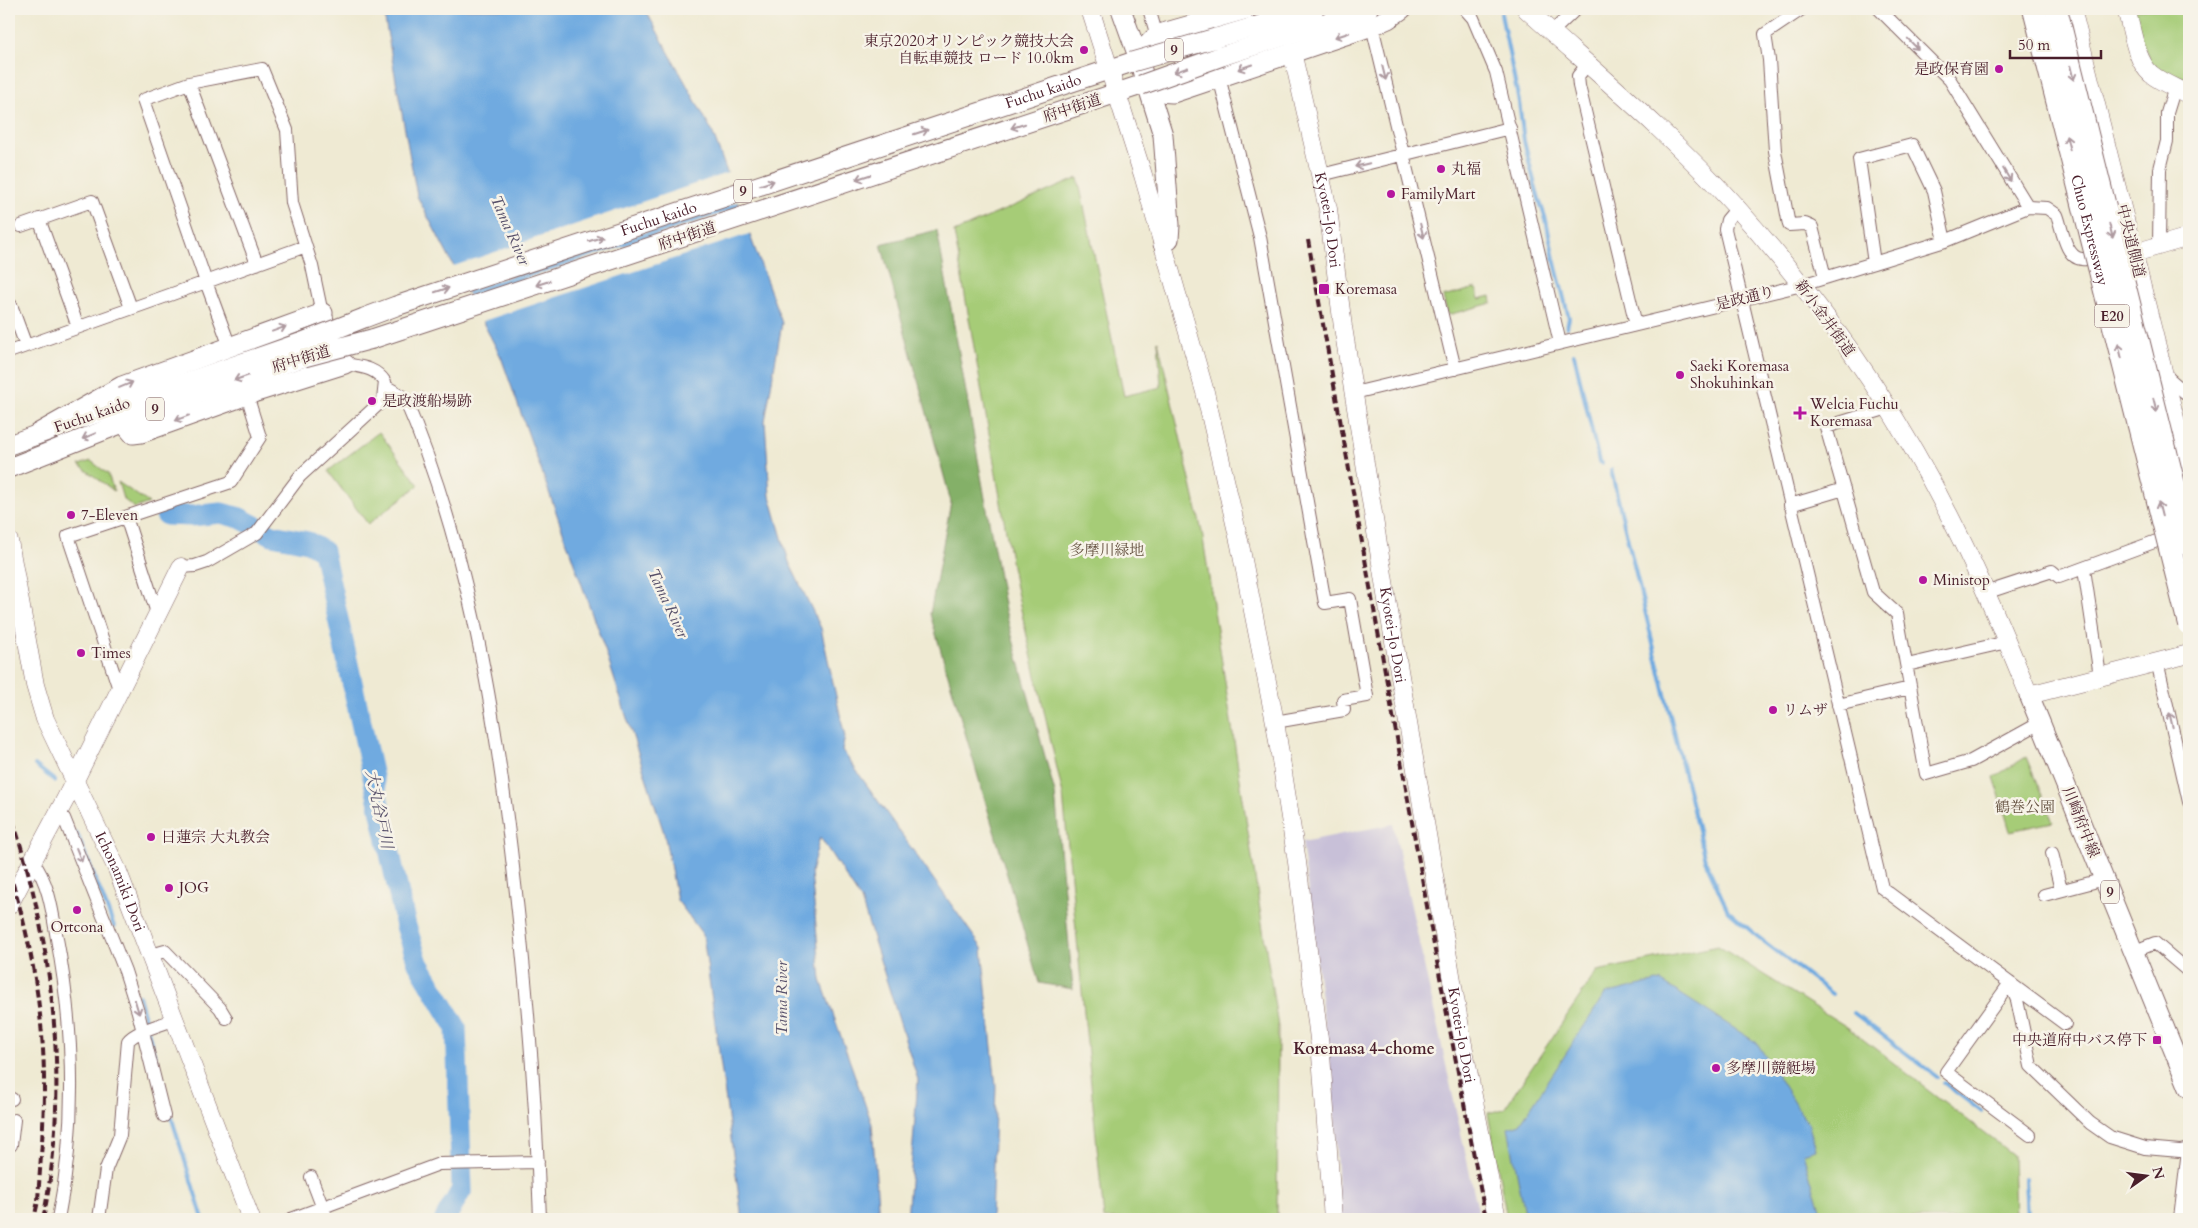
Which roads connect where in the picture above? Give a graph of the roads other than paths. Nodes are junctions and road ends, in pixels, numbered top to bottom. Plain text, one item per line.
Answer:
1 (1090, 9) edge
2 (1121, 9) edge
3 (1149, 9) edge
4 (1247, 9) edge
5 (1314, 9) edge
6 (1402, 9) edge
7 (1465, 9) edge
8 (1526, 9) edge
9 (1576, 9) edge
10 (1802, 9) edge
11 (1879, 9) edge
12 (2034, 9) edge
13 (2056, 9) edge
14 (2072, 9) edge
15 (2126, 9) edge
16 (1226, 12) edge
17 (1370, 17) edge
18 (1128, 29) junction
19 (1552, 32) junction
20 (1153, 39) junction
21 (1292, 52) junction
22 (1136, 62) junction
23 (1587, 65) junction
24 (1099, 73) junction
25 (1219, 77) junction
26 (189, 83) junction
27 (1143, 83) junction
28 (2182, 91) edge
29 (1116, 93) junction
30 (1173, 93) junction
31 (1157, 116) junction
32 (1510, 128) junction
33 (1403, 155) junction
34 (1321, 175) junction
35 (2028, 207) junction
36 (1737, 208) junction
37 (39, 219) junction
38 (21, 226) dead end
39 (2189, 237) edge
40 (1945, 241) junction
41 (1163, 244) junction
42 (2159, 245) junction
43 (306, 246) junction
44 (2134, 253) junction
45 (1874, 263) junction
46 (257, 264) junction
47 (1825, 277) junction
48 (206, 282) junction
49 (1802, 285) junction
50 (1741, 299) junction
51 (11, 305) dead end
52 (131, 308) junction
53 (323, 313) junction
54 (1636, 325) junction
55 (78, 327) junction
56 (1560, 343) junction
57 (26, 346) junction
58 (230, 346) junction
59 (302, 350) junction
60 (9, 352) edge
61 (345, 364) junction
62 (1455, 369) junction
63 (2165, 374) junction
64 (385, 386) junction
65 (1354, 393) junction
66 (247, 395) junction
67 (2189, 396) edge
68 (1888, 408) junction
69 (122, 421) junction
70 (37, 434) junction
71 (9, 445) edge
72 (9, 468) edge
73 (2189, 474) edge
74 (1844, 489) junction
75 (1790, 505) junction
76 (126, 517) junction
77 (2189, 529) edge
78 (9, 541) edge
79 (2189, 545) edge
80 (181, 567) joint
81 (2084, 569) junction
82 (1985, 593) junction
83 (158, 613) junction
84 (2189, 624) edge
85 (2007, 642) junction
86 (2189, 654) edge
87 (2157, 661) junction
88 (1907, 665) junction
89 (2100, 676) junction
90 (1910, 688) junction
91 (119, 689) junction
92 (2028, 695) junction
93 (1838, 705) junction
94 (1275, 722) junction
95 (2040, 723) junction
96 (73, 780) junction
97 (2189, 802) edge
98 (56, 816) junction
99 (2052, 853) dead end
100 (33, 862) junction
101 (2105, 879) junction
102 (2061, 890) junction
103 (2044, 895) dead end
104 (9, 905) edge
105 (2135, 951) junction
106 (151, 955) junction
107 (2189, 972) edge
108 (2010, 983) junction
109 (226, 1018) dead end
110 (176, 1019) junction
111 (2065, 1024) dead end
112 (148, 1030) junction
113 (2189, 1088) edge
114 (164, 1116) dead end
115 (14, 1120) dead end
116 (2030, 1135) dead end
117 (9, 1145) edge
118 (2188, 1149) edge
119 (538, 1162) junction
120 (311, 1177) dead end
121 (324, 1213) edge
122 (58, 1219) edge
123 (99, 1219) edge
124 (251, 1219) edge
125 (291, 1219) edge
126 (540, 1219) edge
127 (1333, 1219) edge
128 (1495, 1219) edge
129 (2180, 1219) edge

1 - 24 street
2 - 18 main road
3 - 20 street
4 - 16 main road
5 - 22 main road, Fuchu kaido / 9, bridge
6 - 17 main road
7 - 32 street
8 - 19 street, 新小金井街道
9 - 19 street
10 - 47 street
11 -> 35 street
84 -> 12 highway, Chuo Expressway / E20, bridge
13 -> 79 highway, Chuo Expressway / E20, bridge
14 - 44 street, 中央道側道
15 - 28 street
16 - 20 main road
17 -> 21 main road
17 -> 27 main road, 府中街道 / 9, bridge
17 -> 33 street
18 - 20 main road
18 - 22 main road
19 - 23 street, 新小金井街道
20 - 22 main road
21 -> 25 main road
21 - 34 street, Kyotei-Jo Dori
22 - 24 main road, Fuchu kaido / 9
22 - 27 main road
23 - 36 street, 新小金井街道
23 - 54 street
24 - 29 street
59 -> 24 main road, Fuchu kaido / 9, bridge
25 - 30 main road
25 - 94 street
26 - 43 street
26 - 46 street
26 - 48 street
27 - 29 main road, 府中街道 / 9
27 - 30 main road
27 - 31 main road
28 - 42 street
29 - 41 street
29 -> 59 main road, 府中街道 / 9, bridge
30 - 31 main road
31 - 41 main road
32 - 33 street
32 - 56 street
33 -> 34 street
33 -> 62 street
34 - 65 street, Kyotei-Jo Dori
35 - 40 street, 是政通り
35 - 44 street
36 - 49 street, 新小金井街道
36 - 50 street
37 - 38 street
37 - 52 street
37 - 55 street
39 - 42 street
40 - 45 street, 是政通り
40 - 45 street
41 - 94 street
42 - 44 street
43 - 46 street
43 - 53 street
44 - 63 street, 中央道側道
45 - 47 street, 是政通り
46 - 48 street
47 - 49 street, 是政通り
48 - 52 street
48 - 58 street
49 - 50 street, 是政通り
49 - 68 street, 新小金井街道
50 - 54 street, 是政通り
50 - 75 street
51 - 57 street
52 - 55 street
58 -> 53 main road
53 - 61 street
54 - 56 street, 是政通り
55 - 57 street
56 - 62 street, 是政通り
57 - 60 street
70 -> 58 main road
59 -> 69 main road, 府中街道 / 9
59 - 70 main road, Fuchu kaido / 9
61 - 64 street
61 - 66 main road
62 - 65 street, 是政通り
63 - 67 street
63 - 73 street, 中央道側道
64 - 80 street
64 - 119 street
65 - 128 street, Kyotei-Jo Dori
66 -> 69 main road
66 - 76 street
68 - 74 street
68 - 82 street, 新小金井街道
69 -> 72 main road, 府中街道 / 9
70 - 71 main road, Fuchu kaido / 9
74 - 75 street
74 - 88 street
75 - 93 street
76 - 83 street
76 - 91 street
77 - 81 street
78 - 96 street, Ichonamiki Dori
80 - 83 street
81 - 82 street
81 - 89 street
82 - 85 street, 新小金井街道
83 - 91 street
85 - 88 street
85 - 92 street, 新小金井街道
86 - 87 street
87 - 89 street
97 -> 87 street
88 - 90 street
89 - 92 street
90 - 93 street
90 - 95 street
91 - 96 street
92 - 95 main road, 川崎府中線 / 9
93 - 108 street
94 - 127 street
95 - 101 main road, 川崎府中線 / 9
96 - 98 street
96 - 106 street, Ichonamiki Dori
98 - 100 street
98 -> 112 street
99 - 102 street
100 - 104 street
100 - 122 street
101 - 102 street
101 - 105 main road, 川崎府中線 / 9
102 - 103 street
105 - 107 street
105 - 113 main road, 川崎府中線 / 9
106 - 109 street
106 - 110 street, Ichonamiki Dori
108 - 111 street
108 - 116 street
108 - 118 street
110 - 112 street
110 - 124 street, Ichonamiki Dori
112 - 114 street
112 - 123 street
115 - 117 street
118 - 129 street
119 - 121 street
119 - 126 street
120 - 121 street
121 - 125 street

